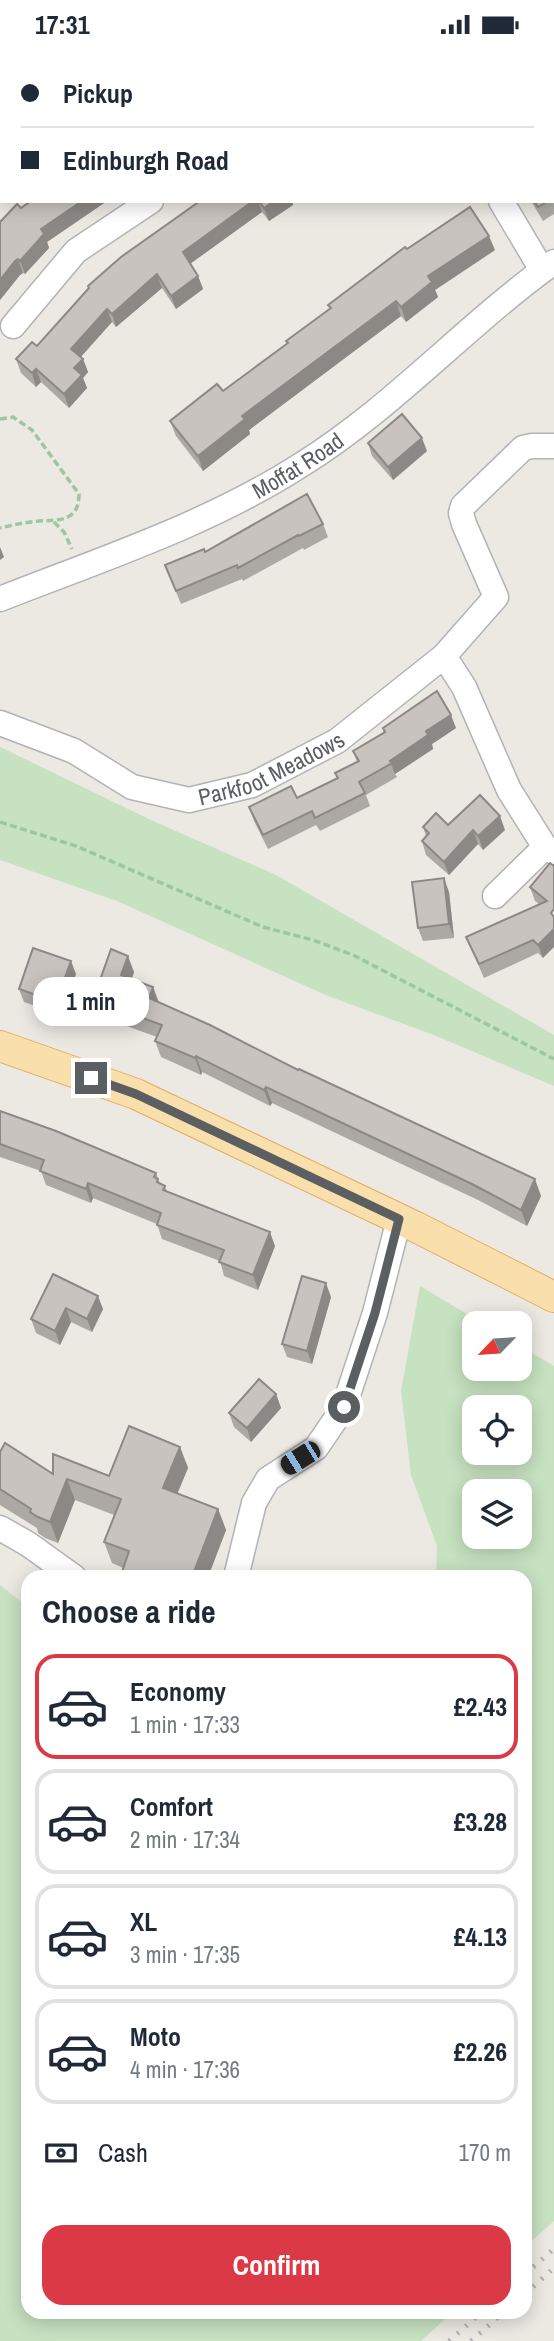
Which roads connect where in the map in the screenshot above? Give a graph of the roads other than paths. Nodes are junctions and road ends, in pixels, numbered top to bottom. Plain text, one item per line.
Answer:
1 (148, 203) edge
2 (502, 203) edge
3 (548, 266) edge
4 (13, 326) dead end
5 (554, 446) edge
6 (0, 599) edge
7 (444, 656) junction
8 (0, 723) edge
9 (550, 850) edge
10 (495, 897) dead end
11 (0, 1046) edge
12 (399, 1219) junction
13 (554, 1297) edge
14 (0, 1528) edge
15 (64, 1570) edge
16 (238, 1570) edge

1 - 4 street
2 - 3 street
3 - 6 street, Moffat Road
5 - 7 street, Parkfoot Meadows
7 - 8 street, Parkfoot Meadows
7 - 9 street
9 - 10 street
11 - 12 main road
12 - 13 main road
12 - 16 street
14 - 15 street

